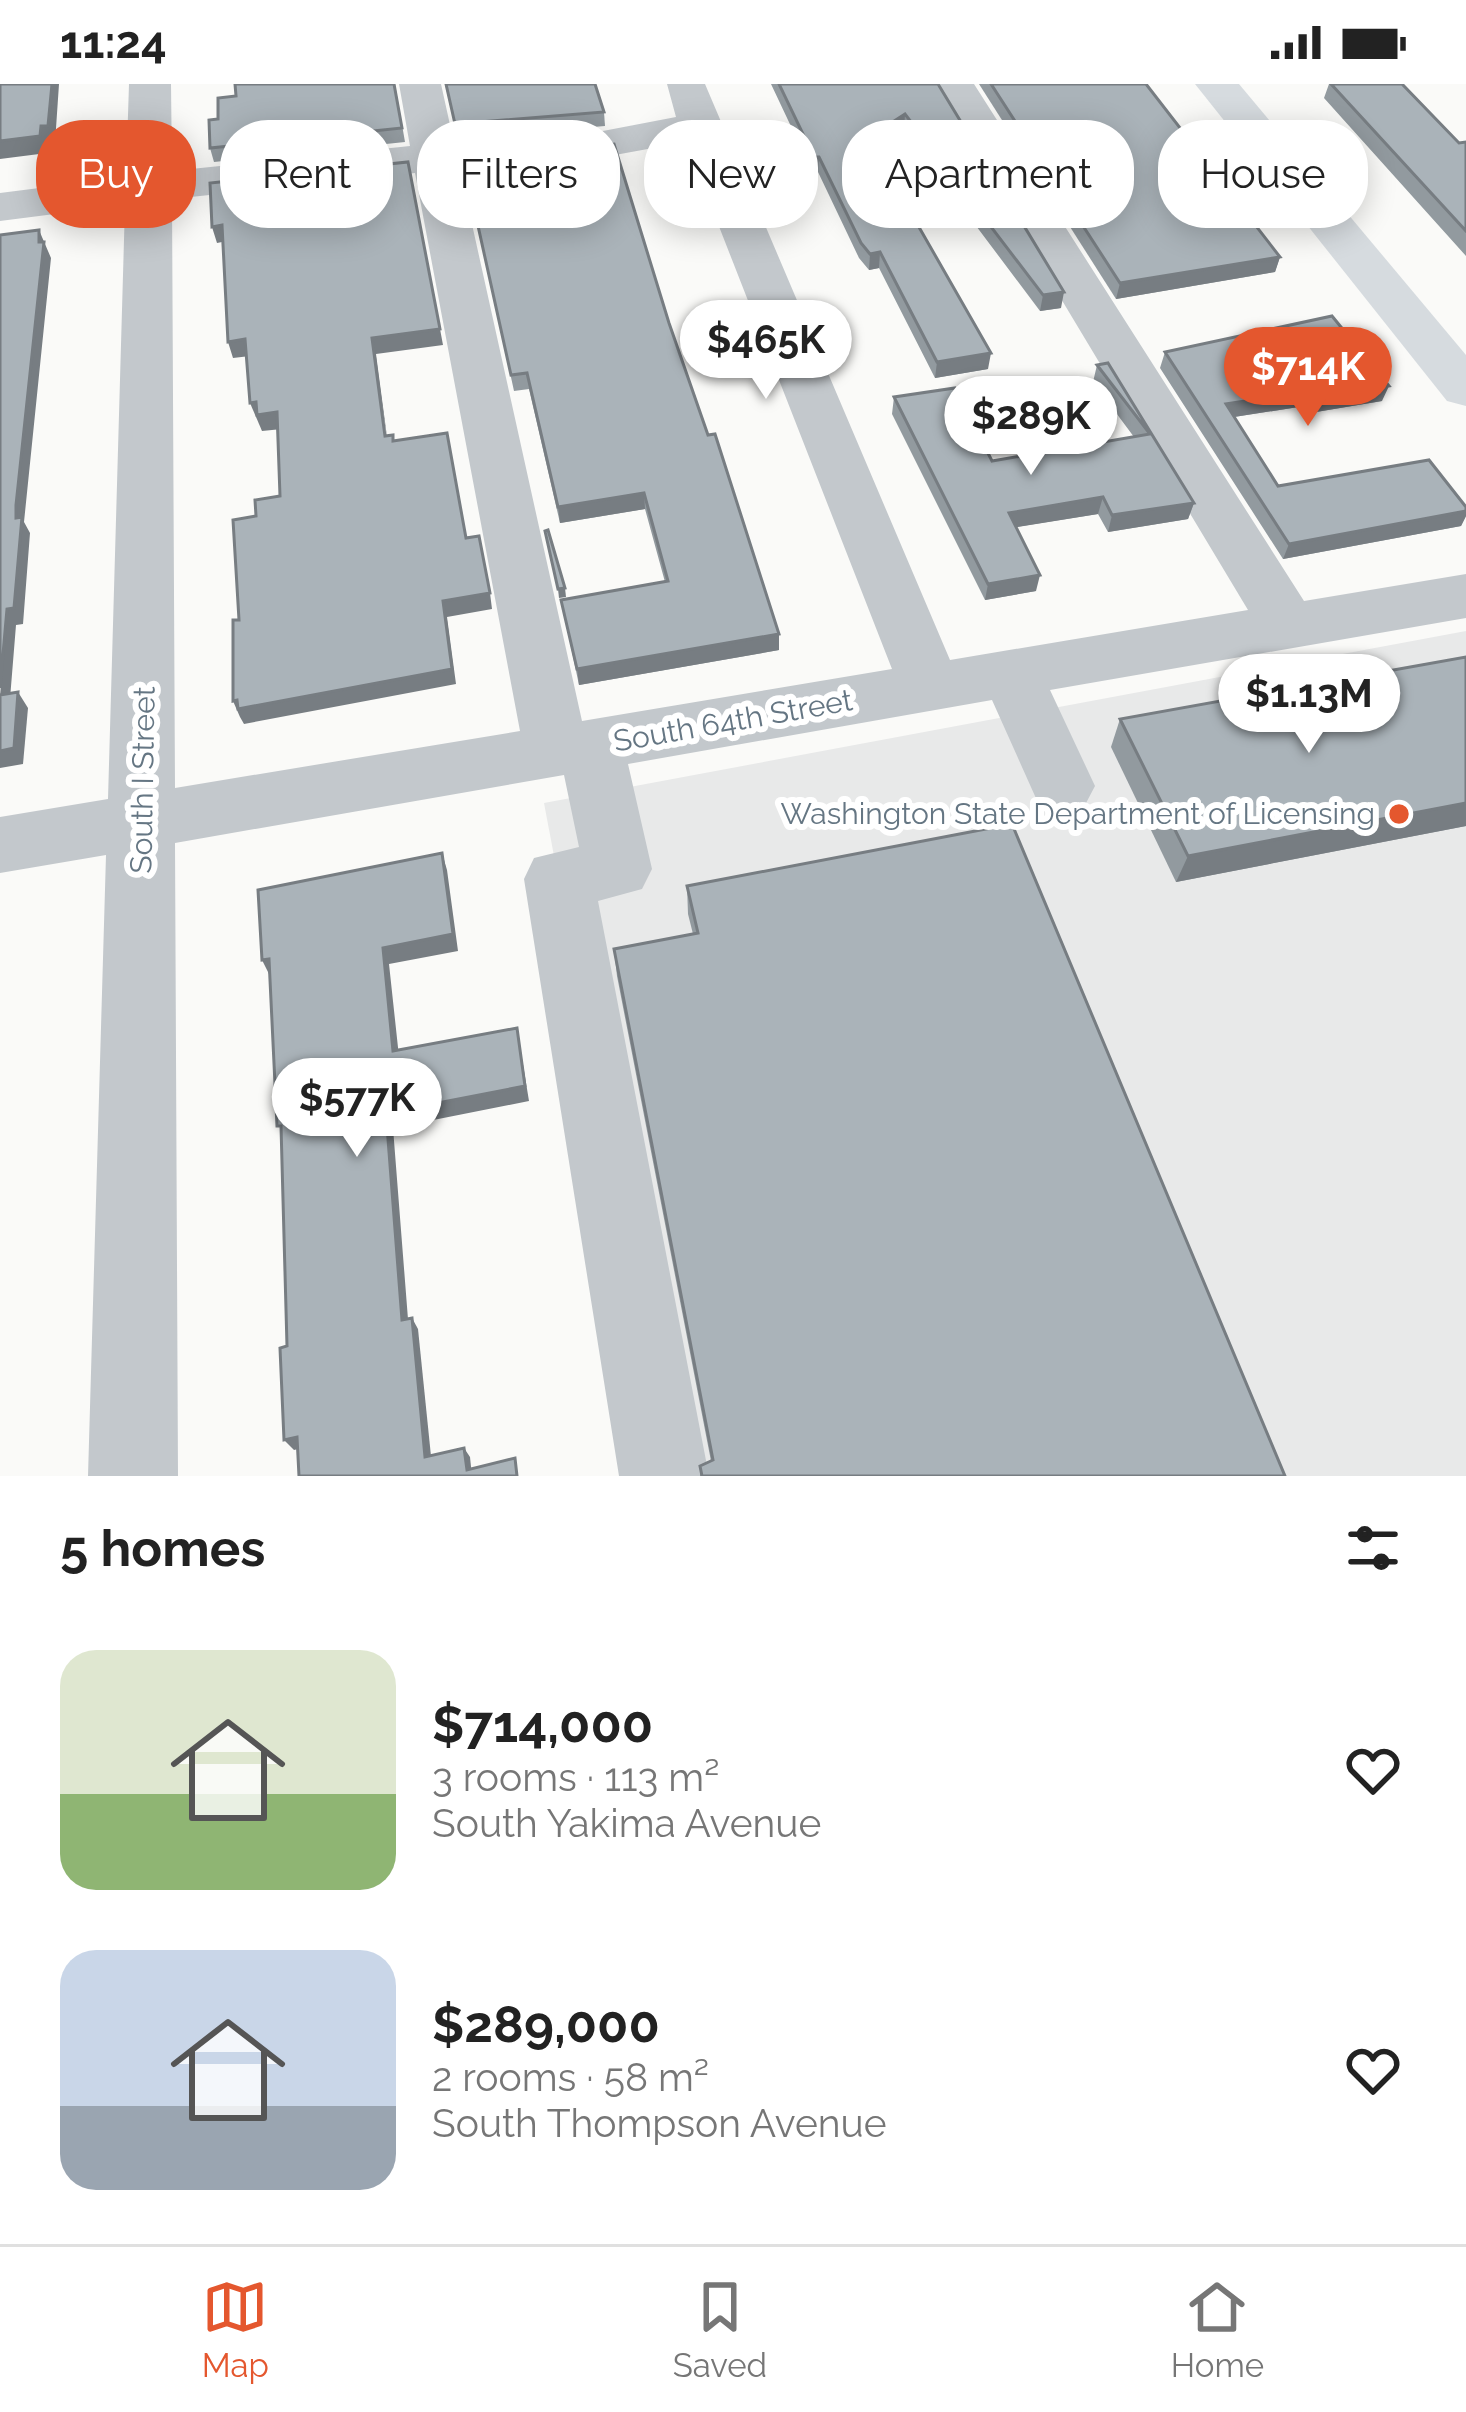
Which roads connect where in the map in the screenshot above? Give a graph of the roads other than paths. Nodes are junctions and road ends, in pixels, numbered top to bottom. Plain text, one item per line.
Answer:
1 (150, 84) edge
2 (420, 84) edge
3 (953, 84) edge
4 (1216, 84) edge
5 (693, 105) edge
6 (150, 120) edge
7 (427, 120) edge
8 (620, 133) edge
9 (417, 161) edge
10 (196, 182) edge
11 (36, 202) edge
12 (0, 207) edge
13 (150, 228) edge
14 (451, 228) edge
15 (1466, 389) edge
16 (1466, 596) edge
17 (1288, 626) junction
18 (1011, 673) junction
19 (930, 687) junction
20 (574, 748) junction
21 (1062, 786) dead end
22 (143, 821) junction
23 (0, 845) edge
24 (133, 1476) edge
25 (664, 1476) edge

1 - 6 street, South I Street
2 - 7 street
3 - 17 street
4 - 15 main road
5 - 8 street
5 - 19 street
9 - 10 street
11 - 12 street
13 - 22 street, South I Street
14 - 20 street
16 - 17 street, South 64th Street
17 - 18 street, South 64th Street
18 - 19 street, South 64th Street
18 - 21 street
19 - 20 street, South 64th Street
20 - 22 street, South 64th Street
20 - 25 street
22 - 23 street, South 64th Street
22 - 24 street, South I Street

